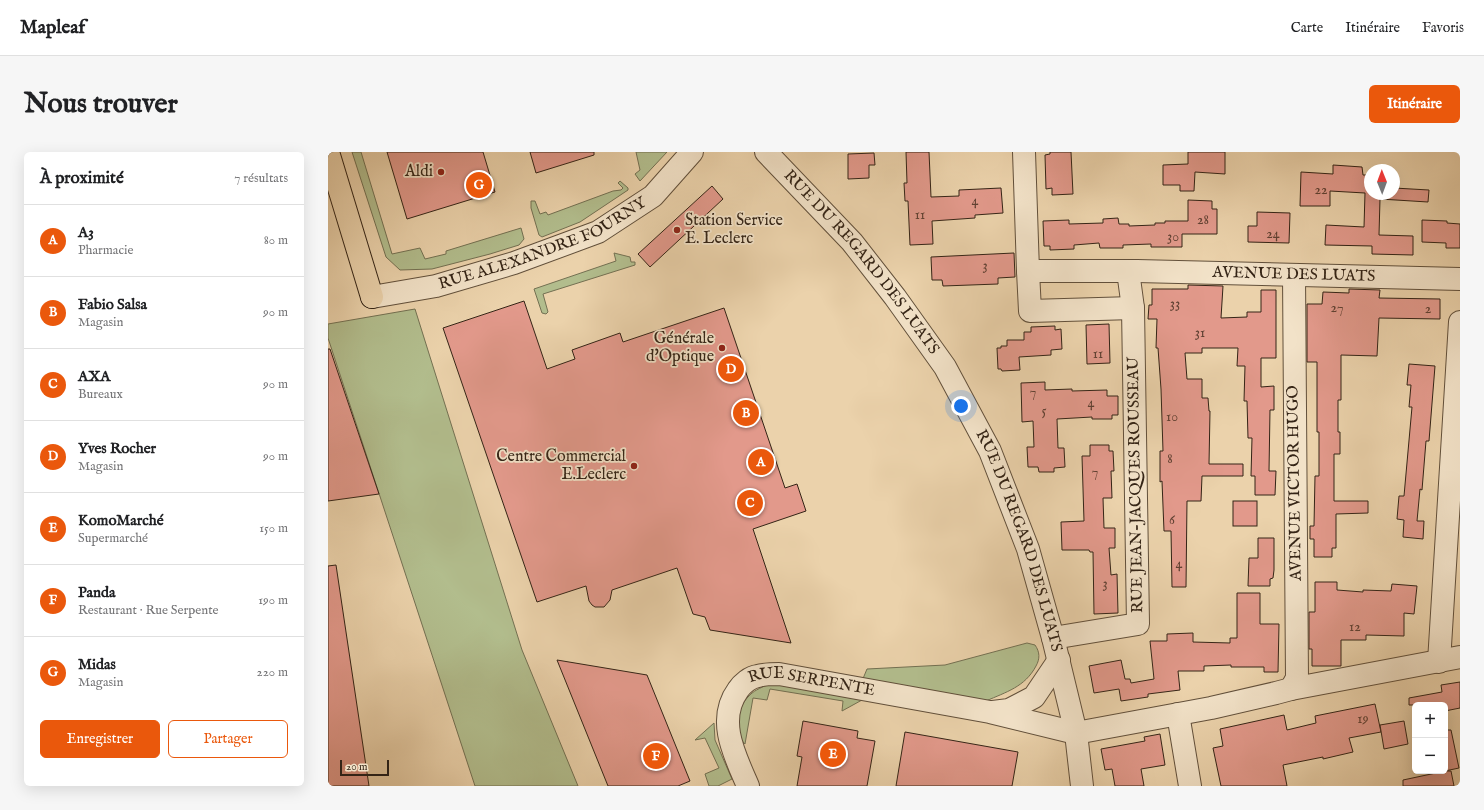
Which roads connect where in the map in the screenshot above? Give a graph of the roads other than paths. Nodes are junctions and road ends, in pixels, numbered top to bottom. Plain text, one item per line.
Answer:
1 (328, 152) edge
2 (692, 152) edge
3 (766, 152) edge
4 (1024, 152) edge
5 (1028, 271) junction
6 (1128, 271) junction
7 (1294, 275) junction
8 (1460, 280) edge
9 (372, 297) joint
10 (1133, 308) junction
11 (1460, 322) edge
12 (1054, 638) junction
13 (1460, 657) edge
14 (1059, 660) junction
15 (1439, 662) junction
16 (1291, 688) junction
17 (990, 712) junction
18 (1178, 714) junction
19 (1076, 733) junction
20 (748, 786) edge
21 (1082, 786) edge
22 (1190, 786) edge

1 - 9 main road
2 - 9 street, RUE ALEXANDRE FOURNY
3 - 12 street, RUE DU REGARD DES LUATS
4 - 5 street
5 - 6 street
5 - 10 street
6 - 7 street, AVENUE DES LUATS
6 - 10 street, RUE JEAN-JACQUES ROUSSEAU
7 - 8 street, AVENUE DES LUATS
7 - 16 street, AVENUE VICTOR HUGO
10 - 12 street, RUE JEAN-JACQUES ROUSSEAU
11 - 15 street
12 - 14 street, RUE DU REGARD DES LUATS
13 - 15 street
14 - 17 street, RUE SERPENTE
14 - 19 street, RUE DU REGARD DES LUATS
15 - 16 street
16 - 18 street
17 - 19 street, RUE SERPENTE
17 - 20 street, RUE SERPENTE
18 - 19 street
18 - 22 street
19 - 21 street, RUE DU REGARD DES LUATS

